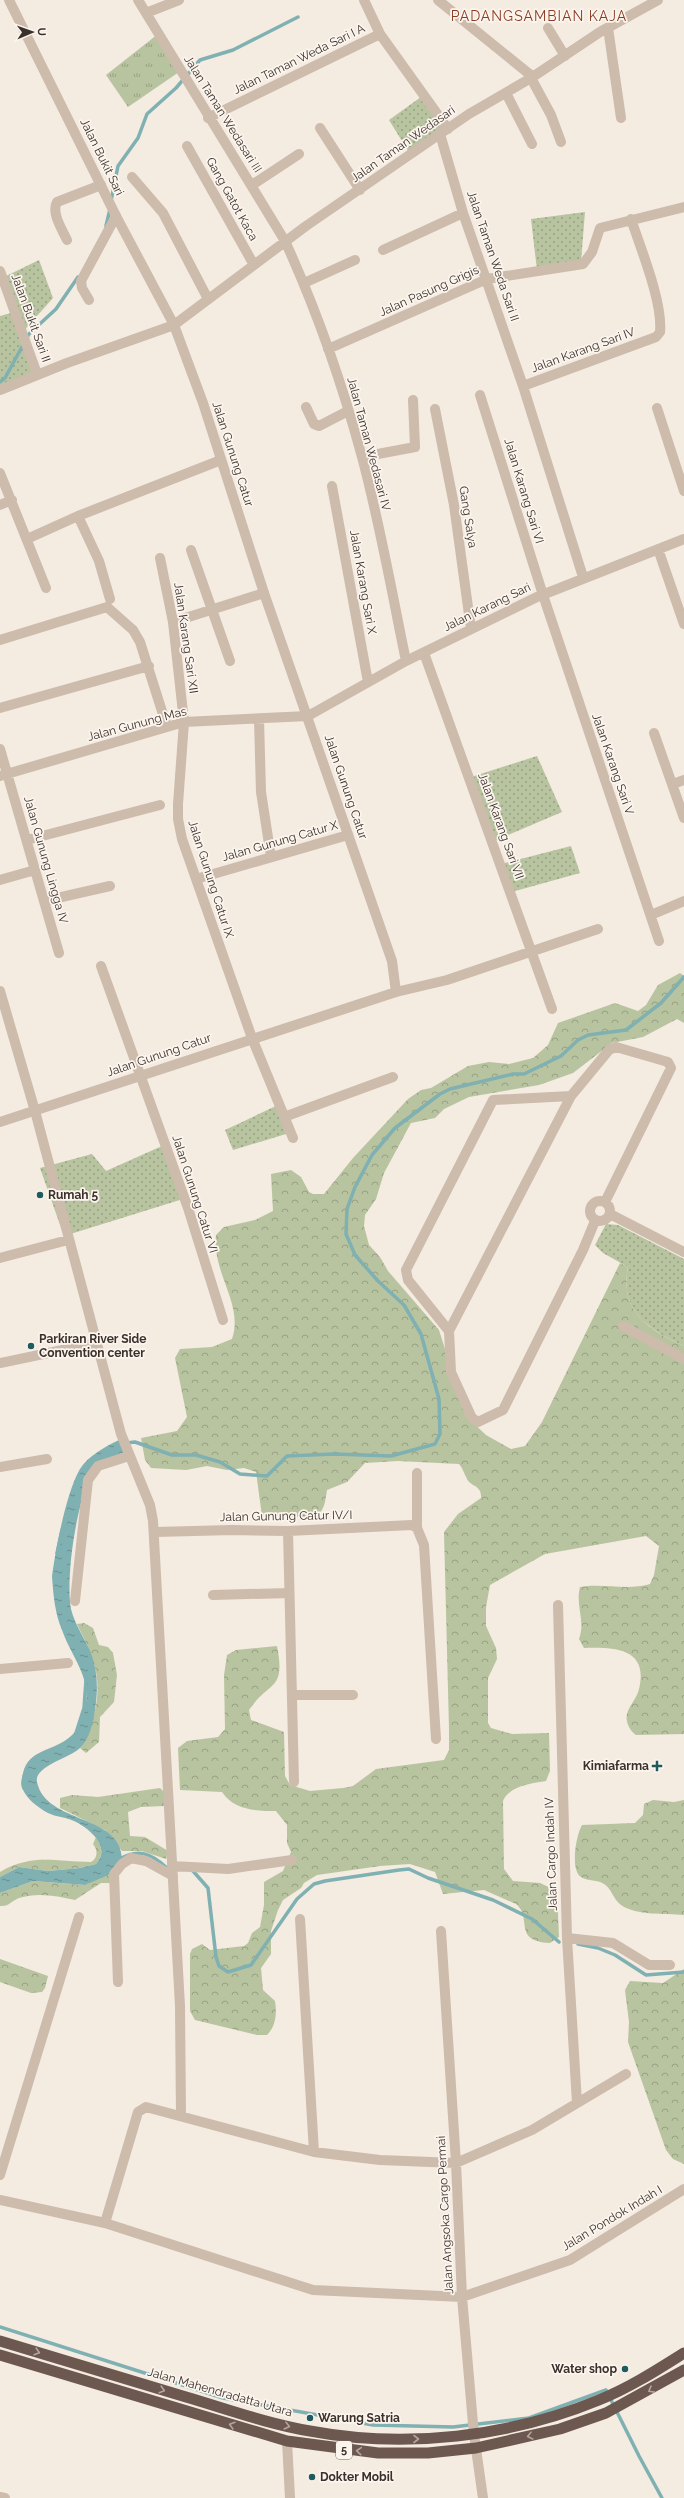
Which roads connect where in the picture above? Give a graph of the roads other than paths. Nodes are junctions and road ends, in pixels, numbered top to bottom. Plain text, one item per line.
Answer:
1 (9, 0) edge
2 (138, 0) edge
3 (179, 0) edge
4 (364, 0) edge
5 (438, 0) edge
6 (658, 0) edge
7 (146, 13) junction
8 (548, 28) dead end
9 (608, 28) junction
10 (380, 34) junction
11 (565, 56) junction
12 (532, 77) junction
13 (506, 93) junction
14 (208, 118) junction
15 (621, 118) dead end
16 (320, 128) dead end
17 (444, 131) junction
18 (561, 142) dead end
19 (532, 144) dead end
20 (187, 146) dead end
21 (299, 154) dead end
22 (132, 178) dead end
23 (101, 185) junction
24 (252, 186) junction
25 (360, 190) junction
26 (684, 207) edge
27 (463, 213) junction
28 (116, 216) junction
29 (631, 219) junction
30 (67, 240) dead end
31 (285, 242) junction
32 (382, 250) dead end
33 (355, 260) dead end
34 (254, 265) junction
35 (0, 271) edge
36 (487, 279) junction
37 (304, 283) junction
38 (208, 299) junction
39 (89, 300) dead end
40 (174, 325) junction
41 (328, 349) junction
42 (37, 374) junction
43 (523, 386) junction
44 (0, 390) edge
45 (480, 395) dead end
46 (413, 400) dead end
47 (306, 407) dead end
48 (657, 408) dead end
49 (435, 409) dead end
50 (348, 411) junction
51 (362, 456) junction
52 (221, 460) junction
53 (0, 473) edge
54 (332, 486) dead end
55 (684, 491) edge
56 (12, 500) junction
57 (0, 505) edge
58 (78, 516) junction
59 (27, 539) junction
60 (684, 539) edge
61 (658, 548) junction
62 (191, 550) dead end
63 (160, 558) dead end
64 (583, 578) junction
65 (46, 588) dead end
66 (264, 593) junction
67 (543, 595) junction
68 (109, 603) junction
69 (211, 609) junction
70 (173, 622) junction
71 (684, 624) edge
72 (471, 630) junction
73 (0, 640) edge
74 (424, 653) junction
75 (230, 661) dead end
76 (406, 661) junction
77 (149, 666) junction
78 (368, 682) junction
79 (0, 708) edge
80 (308, 716) junction
81 (259, 719) junction
82 (184, 722) junction
83 (167, 727) junction
84 (654, 733) dead end
85 (0, 749) edge
86 (4, 775) edge
87 (684, 780) edge
88 (672, 784) junction
89 (160, 805) dead end
90 (684, 818) edge
91 (348, 835) junction
92 (26, 840) junction
93 (271, 857) junction
94 (35, 870) junction
95 (196, 879) junction
96 (0, 880) edge
97 (110, 886) dead end
98 (44, 901) junction
99 (684, 901) edge
100 (651, 916) junction
101 (598, 930) dead end
102 (659, 941) dead end
103 (533, 951) junction
104 (59, 953) dead end
105 (101, 966) dead end
106 (0, 991) edge
107 (396, 992) junction
108 (552, 1010) dead end
109 (252, 1038) junction
110 (140, 1076) junction
111 (393, 1077) dead end
112 (571, 1096) junction
113 (35, 1111) junction
114 (284, 1117) junction
115 (0, 1122) edge
116 (293, 1138) dead end
117 (605, 1202) junction
118 (610, 1214) junction
119 (595, 1221) junction
120 (68, 1240) junction
121 (684, 1252) edge
122 (0, 1258) edge
123 (223, 1320) dead end
124 (623, 1326) dead end
125 (449, 1332) junction
126 (96, 1343) junction
127 (684, 1359) edge
128 (0, 1363) edge
129 (129, 1454) junction
130 (47, 1459) dead end
131 (0, 1466) edge
132 (417, 1473) dead end
133 (417, 1528) junction
134 (288, 1531) junction
135 (155, 1532) junction
136 (289, 1593) junction
137 (213, 1594) dead end
138 (75, 1601) dead end
139 (558, 1605) dead end
140 (68, 1663) dead end
141 (0, 1669) edge
142 (292, 1695) junction
143 (353, 1695) dead end
144 (436, 1739) dead end
145 (294, 1782) dead end
146 (292, 1860) dead end
147 (173, 1871) junction
148 (80, 1917) dead end
149 (300, 1919) dead end
150 (441, 1931) dead end
151 (567, 1938) junction
152 (670, 1965) dead end
153 (118, 1982) dead end
154 (626, 2074) dead end
155 (577, 2103) junction
156 (181, 2116) junction
157 (314, 2152) junction
158 (456, 2163) junction
159 (0, 2175) edge
160 (684, 2189) edge
161 (0, 2200) edge
162 (105, 2223) junction
163 (462, 2297) junction
164 (0, 2341) edge
165 (684, 2353) edge
166 (0, 2355) edge
167 (684, 2370) edge
168 (474, 2435) junction
169 (287, 2440) junction
170 (476, 2448) junction
171 (0, 2497) edge
172 (5, 2498) edge
173 (290, 2498) edge
174 (483, 2498) edge

1 - 23 street, Jalan Bukit Sari
2 - 7 street, Jalan Taman Wedasari III
3 - 7 street
4 - 10 street, Jalan Taman Weda Sari II
5 - 12 street
6 - 9 street, Jalan Taman Wedasari
7 - 14 street, Jalan Taman Wedasari III
8 - 11 street
9 - 11 street, Jalan Taman Wedasari
9 - 15 street
10 - 14 street, Jalan Taman Weda Sari I A
10 - 17 street, Jalan Taman Weda Sari II
11 - 12 street, Jalan Taman Wedasari
12 - 13 street, Jalan Taman Wedasari
12 - 18 street
13 - 17 street, Jalan Taman Wedasari
13 - 19 street
14 - 24 street, Jalan Taman Wedasari III
16 - 25 street
17 - 25 street, Jalan Taman Wedasari
17 - 27 street, Jalan Taman Weda Sari II
20 - 34 street, Gang Gatot Kaca
21 - 24 street
22 - 38 street
23 - 28 street, Jalan Bukit Sari
23 - 30 street
24 - 31 street, Jalan Taman Wedasari III
25 - 31 street, Jalan Taman Wedasari
26 - 29 street, Jalan Pasung Grigis
27 - 32 street
27 - 36 street, Jalan Taman Weda Sari II
28 - 39 street
28 - 40 street, Jalan Bukit Sari
29 - 36 street, Jalan Pasung Grigis
29 - 43 street, Jalan Karang Sari IV
31 - 34 street, Jalan Taman Wedasari
31 - 37 street, Jalan Taman Wedasari IV
33 - 37 street
34 - 38 street, Jalan Taman Wedasari
35 - 42 street, Jalan Bukit Sari II
36 - 41 street, Jalan Pasung Grigis
36 - 43 street, Jalan Taman Weda Sari II
37 - 41 street, Jalan Taman Wedasari IV
38 - 40 street, Jalan Taman Wedasari
40 - 42 street, Jalan Taman Wedasari
40 - 52 street, Jalan Gunung Catur
41 - 50 street, Jalan Taman Wedasari IV
42 - 44 street, Jalan Taman Wedasari
43 - 64 street, Jalan Karang Sari IV
45 - 67 street, Jalan Karang Sari VI
46 - 51 street
47 - 50 street
48 - 55 street
49 - 72 street, Gang Salya
50 - 51 street, Jalan Taman Wedasari IV
51 - 76 street, Jalan Taman Wedasari IV
52 - 58 street
52 - 66 street, Jalan Gunung Catur
53 - 56 street
54 - 78 street, Jalan Karang Sari X
56 - 57 street
56 - 59 street
58 - 59 street
58 - 68 street
59 - 65 street
60 - 61 street, Jalan Karang Sari
61 - 64 street, Jalan Karang Sari
61 - 71 street
62 - 69 street
63 - 70 street, Jalan Karang Sari XII
64 - 67 street, Jalan Karang Sari
66 - 69 street
66 - 80 street, Jalan Gunung Catur
67 - 72 street, Jalan Karang Sari
67 - 100 street, Jalan Karang Sari V
68 - 73 street
68 - 77 street
69 - 70 street
69 - 75 street
70 - 82 street, Jalan Karang Sari XII
72 - 74 street, Jalan Karang Sari
74 - 76 street, Jalan Karang Sari
74 - 103 street, Jalan Karang Sari VII
76 - 78 street, Jalan Karang Sari
77 - 79 street
77 - 83 street
78 - 80 street, Jalan Karang Sari
80 - 81 street, Jalan Gunung Mas
80 - 91 street, Jalan Gunung Catur
81 - 82 street, Jalan Gunung Mas
81 - 93 street
82 - 83 street, Jalan Gunung Mas
82 - 95 street, Jalan Gunung Catur IX
83 - 86 street, Jalan Gunung Mas
84 - 88 street
85 - 86 street, Jalan Gunung Lingga IV
86 - 92 street, Jalan Gunung Lingga IV
87 - 88 street
88 - 90 street
89 - 92 street
91 - 93 street, Jalan Gunung Catur X
91 - 107 street, Jalan Gunung Catur
92 - 94 street, Jalan Gunung Lingga IV
93 - 95 street, Jalan Gunung Catur X
94 - 96 street
94 - 98 street, Jalan Gunung Lingga IV
95 - 109 street, Jalan Gunung Catur IX
97 - 98 street
98 - 104 street, Jalan Gunung Lingga IV
99 - 100 street
100 - 102 street, Jalan Karang Sari V
101 - 103 street, Jalan Gunung Catur
103 - 107 street, Jalan Gunung Catur
103 - 108 street, Jalan Karang Sari VII
105 - 110 street, Jalan Gunung Catur VI
106 - 113 street
107 - 109 street, Jalan Gunung Catur
109 - 110 street, Jalan Gunung Catur
109 - 114 street, Jalan Gunung Catur IX
110 - 113 street, Jalan Gunung Catur
110 - 123 street, Jalan Gunung Catur VI
111 - 114 street
112 - 117 street
112 - 125 street
112 - 125 street
113 - 115 street, Jalan Gunung Catur
113 - 120 street
114 - 116 street, Jalan Gunung Catur IX
117 - 118 street
117 - 119 street
118 - 119 street
118 - 121 street
119 - 125 street
120 - 122 street
120 - 126 street
124 - 127 street
126 - 128 street
126 - 129 street
129 - 135 street
129 - 138 street
130 - 131 street
132 - 133 street
133 - 134 street, Jalan Gunung Catur IV/I
133 - 144 street
134 - 135 street, Jalan Gunung Catur IV/I
134 - 136 street
135 - 147 street
136 - 137 street
136 - 142 street
139 - 151 street, Jalan Cargo Indah IV
140 - 141 street
142 - 143 street
142 - 145 street
146 - 147 street
147 - 153 street
147 - 156 street
148 - 159 street
149 - 157 street
150 - 158 street, Jalan Angsoka Cargo Permai
151 - 152 street
151 - 155 street, Jalan Cargo Indah IV
154 - 155 street
155 - 158 street
156 - 157 street
156 - 162 street
157 - 158 street
158 - 163 street, Jalan Angsoka Cargo Permai
160 - 163 street, Jalan Pondok Indah I
161 - 162 street
162 - 163 street
163 - 168 street, Jalan Angsoka Cargo Permai
164 -> 168 highway, Jalan Mahendradatta Utara / 5
165 - 168 highway, Jalan Mahendradatta Utara / 5
169 -> 166 highway, 5
167 -> 170 highway, 5
168 - 170 street, Jalan Angsoka Cargo Permai
170 -> 169 highway, 5
169 - 173 street
170 - 174 street, Jalan Angsoka Cargo Permai
171 - 172 street

